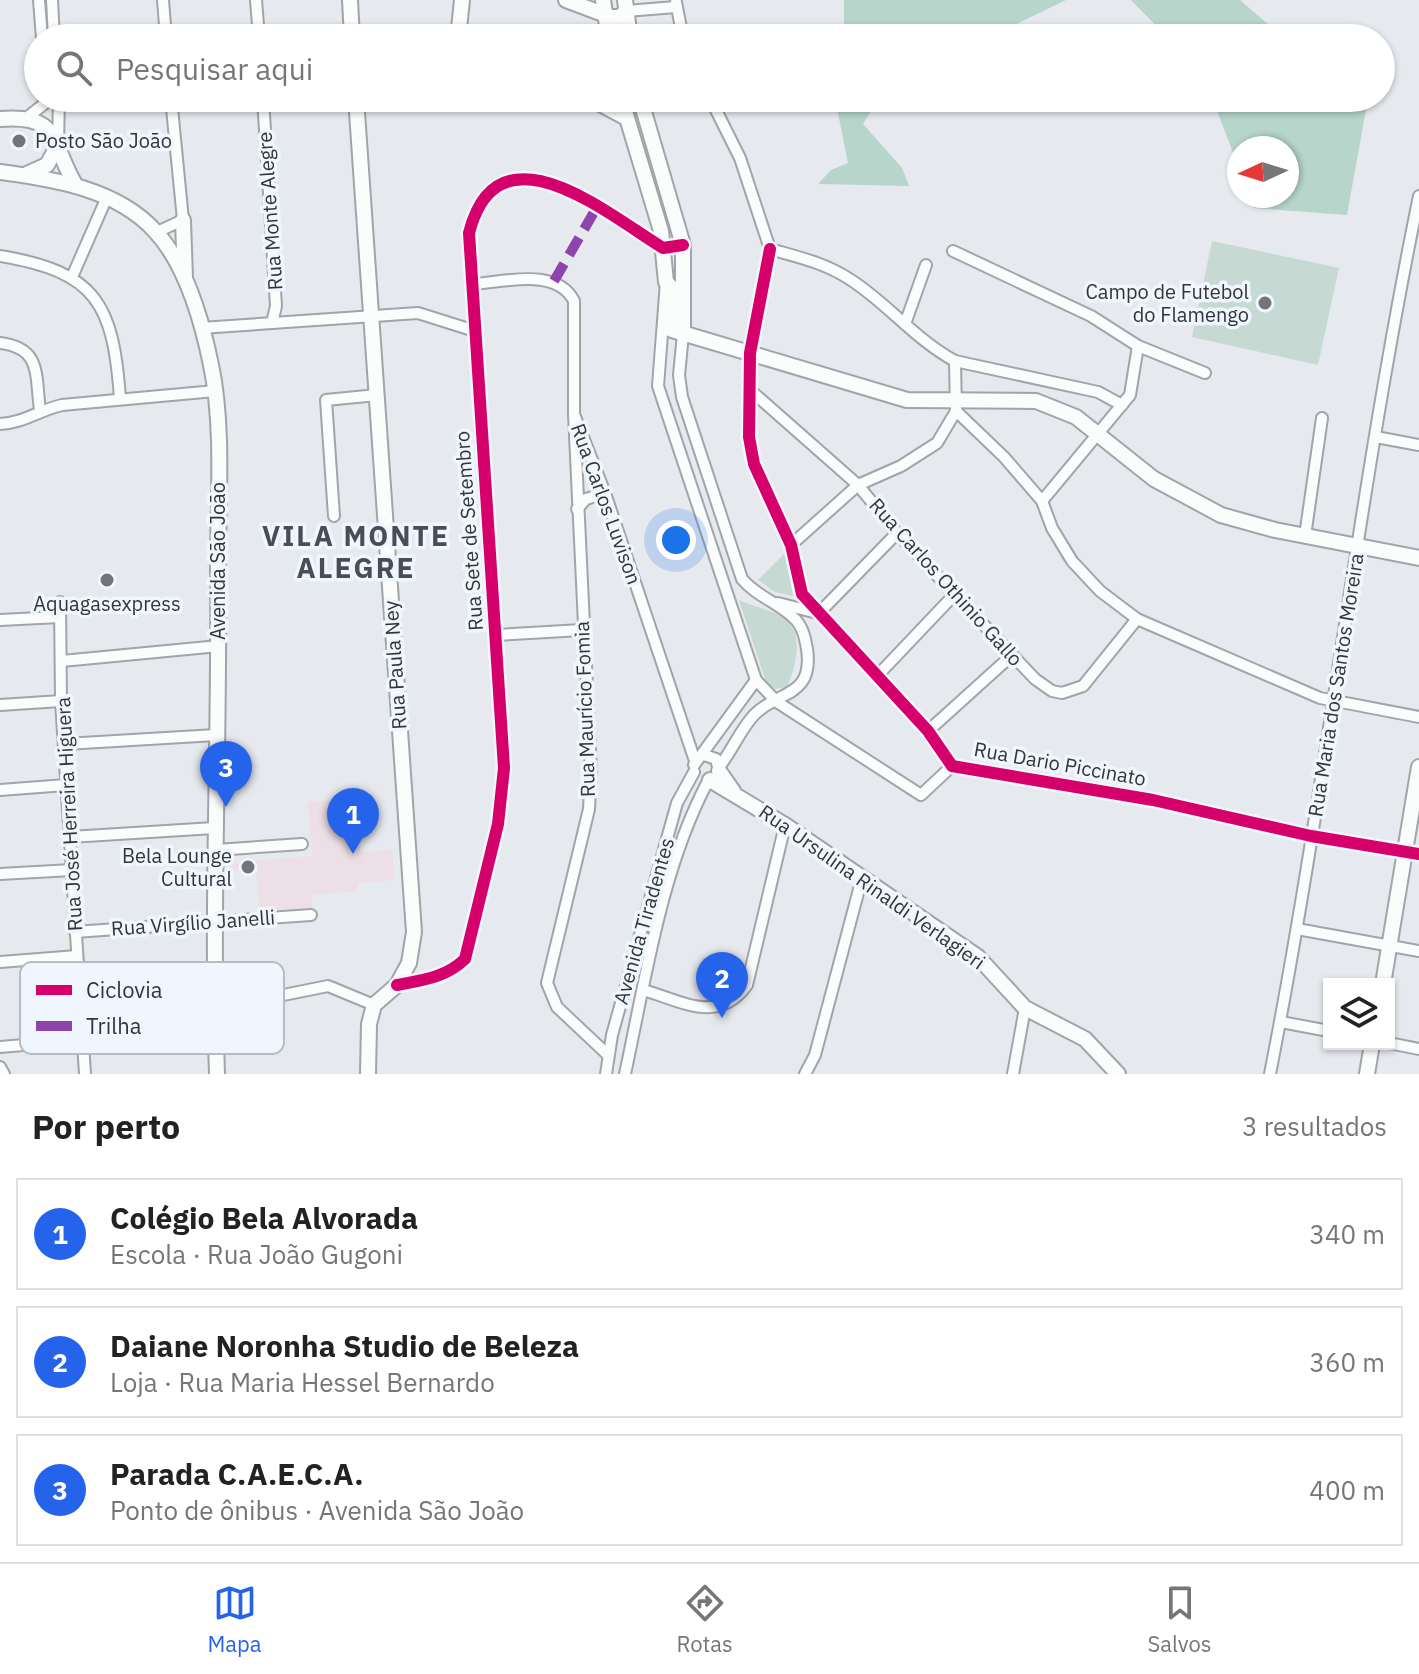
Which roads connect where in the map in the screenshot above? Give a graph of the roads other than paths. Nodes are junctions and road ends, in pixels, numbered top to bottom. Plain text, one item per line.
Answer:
1 (39, 0) edge
2 (52, 0) edge
3 (163, 0) edge
4 (256, 0) edge
5 (350, 0) edge
6 (454, 0) edge
7 (462, 0) edge
8 (566, 0) edge
9 (676, 3) edge
10 (625, 6) edge
11 (604, 7) edge
12 (41, 24) edge
13 (53, 24) edge
14 (165, 24) edge
15 (258, 24) edge
16 (351, 24) edge
17 (455, 24) edge
18 (458, 24) edge
19 (680, 24) edge
20 (34, 112) edge
21 (58, 112) edge
22 (172, 112) edge
23 (264, 112) edge
24 (357, 112) edge
25 (611, 112) edge
26 (625, 112) edge
27 (643, 112) edge
28 (717, 112) edge
29 (29, 116) junction
30 (0, 119) edge
31 (628, 121) junction
32 (645, 123) junction
33 (57, 147) junction
34 (0, 172) edge
35 (23, 175) junction
36 (76, 186) junction
37 (1419, 196) edge
38 (107, 197) junction
39 (183, 220) junction
40 (679, 226) junction
41 (636, 231) junction
42 (661, 231) junction
43 (157, 232) junction
44 (683, 245) junction
45 (663, 248) junction
46 (770, 249) junction
47 (953, 251) dead end
48 (0, 256) edge
49 (926, 265) dead end
50 (72, 277) junction
51 (186, 282) junction
52 (666, 282) junction
53 (473, 284) junction
54 (372, 316) junction
55 (272, 323) junction
56 (905, 324) junction
57 (201, 328) junction
58 (475, 331) junction
59 (683, 334) junction
60 (0, 343) edge
61 (1138, 346) junction
62 (750, 353) junction
63 (955, 361) junction
64 (1205, 373) dead end
65 (749, 389) junction
66 (215, 391) junction
67 (377, 395) junction
68 (120, 398) junction
69 (1122, 405) junction
70 (956, 407) junction
71 (40, 410) junction
72 (574, 414) junction
73 (1322, 418) dead end
74 (0, 424) edge
75 (1098, 436) junction
76 (1376, 437) junction
77 (1419, 445) edge
78 (858, 485) junction
79 (605, 493) junction
80 (1042, 501) junction
81 (577, 509) junction
82 (334, 516) dead end
83 (701, 517) junction
84 (723, 517) junction
85 (897, 533) junction
86 (1305, 536) junction
87 (791, 545) junction
88 (1359, 546) junction
89 (1419, 558) edge
90 (954, 595) junction
91 (773, 601) junction
92 (60, 602) dead end
93 (819, 613) junction
94 (60, 617) junction
95 (1137, 619) junction
96 (0, 620) edge
97 (582, 630) junction
98 (496, 635) junction
99 (219, 646) junction
100 (1011, 656) junction
101 (62, 661) junction
102 (878, 675) junction
103 (756, 680) junction
104 (61, 701) junction
105 (777, 702) junction
106 (1333, 702) junction
107 (0, 705) edge
108 (1419, 717) edge
109 (928, 731) junction
110 (216, 735) junction
111 (65, 744) junction
112 (698, 763) junction
113 (952, 766) junction
114 (1419, 767) edge
115 (714, 775) junction
116 (66, 785) junction
117 (0, 790) edge
118 (785, 825) junction
119 (214, 828) junction
120 (1311, 836) junction
121 (70, 837) junction
122 (302, 844) dead end
123 (216, 850) junction
124 (1413, 853) edge
125 (72, 870) junction
126 (0, 874) edge
127 (862, 878) junction
128 (311, 915) dead end
129 (214, 922) junction
130 (1297, 929) junction
131 (75, 932) junction
132 (1390, 945) junction
133 (1419, 951) edge
134 (77, 956) junction
135 (0, 962) edge
136 (77, 962) edge
137 (214, 962) edge
138 (1384, 978) edge
139 (397, 985) junction
140 (643, 990) junction
141 (284, 995) edge
142 (374, 1005) junction
143 (1025, 1008) junction
144 (1281, 1022) junction
145 (1323, 1030) edge
146 (586, 1033) junction
147 (612, 1035) junction
148 (1395, 1044) edge
149 (20, 1045) edge
150 (0, 1047) edge
151 (1419, 1049) edge
152 (1371, 1050) edge
153 (83, 1054) edge
154 (216, 1054) edge
155 (608, 1055) junction
156 (0, 1067) edge
157 (1113, 1071) edge
158 (4, 1074) edge
159 (85, 1074) edge
160 (217, 1074) edge
161 (368, 1074) edge
162 (606, 1074) edge
163 (625, 1074) edge
164 (805, 1074) edge
165 (1013, 1074) edge
166 (1270, 1074) edge
167 (1367, 1074) edge

1 - 12 street
2 - 13 street
3 - 14 street
4 - 15 street
5 - 16 main road
6 - 17 main road
7 - 18 main road
8 - 11 main road
9 - 10 street
9 - 19 street
10 - 11 main road
20 - 29 street
21 - 33 street
22 - 39 street
23 - 55 street, Rua Monte Alegre
24 - 54 main road, Rua Paula Ney
25 - 31 street
26 - 31 main road
27 - 32 main road
28 - 46 street
29 - 30 main road
29 - 33 main road
31 - 32 main road
31 - 42 main road
32 - 40 main road
33 - 35 main road
33 - 36 main road
34 - 35 main road, Avenida São João
35 - 36 main road, Avenida São João
36 - 38 main road, Avenida São João
37 - 76 street, Rua Maria dos Santos Moreira
38 - 43 main road, Avenida São João
38 - 50 street
39 - 43 street
39 - 51 main road
40 - 42 street
40 - 44 main road
41 - 42 street
41 - 45 street, Rua Sete de Setembro
41 - 53 street, Rua Sete de Setembro
42 - 45 main road
43 - 51 main road, Avenida São João
44 - 45 street
44 - 59 main road
45 - 52 main road
46 - 56 street
46 - 62 street, Rua Dario Piccinato
47 - 61 street
48 - 50 street
49 - 56 street
50 - 68 street
51 - 57 main road, Avenida São João
52 - 59 main road
52 - 83 street
53 - 58 street, Rua Sete de Setembro
53 - 72 street, Rua Carlos Luvison
54 - 55 street
54 - 58 street
54 - 67 main road, Rua Paula Ney
55 - 57 street
56 - 63 street
57 - 66 main road, Avenida São João
58 - 98 street, Rua Sete de Setembro
59 - 62 main road
59 - 84 street
60 - 71 street
61 - 64 street
61 - 69 street
62 - 65 street, Rua Dario Piccinato
62 - 70 main road
63 - 69 street
63 - 70 street
65 - 78 street, Rua Carlos Othinio Gallo
65 - 87 street, Rua Dario Piccinato
66 - 68 street
66 - 99 main road, Avenida São João
67 - 82 street
67 - 139 main road, Rua Paula Ney
68 - 71 street
69 - 75 street
70 - 75 main road
70 - 78 street
70 - 80 street
71 - 74 street
72 - 79 street, Rua Carlos Luvison
72 - 81 street, Rua Maurício Fomia
73 - 86 street
75 - 80 street
75 - 86 main road
76 - 77 street
76 - 88 street, Rua Maria dos Santos Moreira
78 - 85 street, Rua Carlos Othinio Gallo
78 - 87 street
79 - 81 street
79 - 112 street, Rua Carlos Luvison
80 - 95 street
81 - 97 street, Rua Maurício Fomia
83 - 84 street
83 - 103 street
84 - 91 street
85 - 90 street, Rua Carlos Othinio Gallo
85 - 93 street
86 - 88 main road
87 - 93 street, Rua Dario Piccinato
88 - 89 main road
88 - 106 street, Rua Maria dos Santos Moreira
90 - 100 street, Rua Carlos Othinio Gallo
90 - 102 street
91 - 93 street
91 - 105 street, Avenida Tiradentes
92 - 94 street, Rua José Herreira Higuera
93 - 102 street, Rua Dario Piccinato
94 - 96 street
94 - 101 street, Rua José Herreira Higuera
95 - 100 street, Rua Carlos Othinio Gallo
95 - 106 street
97 - 98 street
97 - 146 street, Rua Maurício Fomia
98 - 139 street, Rua Sete de Setembro
99 - 101 street
99 - 110 main road, Avenida São João
100 - 109 street
101 - 104 street, Rua José Herreira Higuera
102 - 109 street, Rua Dario Piccinato
103 - 105 street
103 - 112 street, Avenida Tiradentes
104 - 107 street
104 - 111 street, Rua José Herreira Higuera
105 - 113 street
105 - 115 street, Avenida Tiradentes
106 - 108 street
106 - 120 street, Rua Maria dos Santos Moreira
109 - 113 street, Rua Dario Piccinato
110 - 111 street
110 - 119 main road, Avenida São João
111 - 116 street, Rua José Herreira Higuera
112 - 115 street
112 - 115 street
112 - 147 street, Avenida Tiradentes
113 - 120 street, Rua Dario Piccinato
114 - 124 main road
115 - 118 main road, Rua Ursulina Rinaldi Verlagieri
115 - 140 street, Avenida Tiradentes
116 - 117 street
116 - 121 street, Rua José Herreira Higuera
118 - 127 main road, Rua Ursulina Rinaldi Verlagieri
118 - 140 street
119 - 121 street
119 - 123 main road, Avenida São João
120 - 124 street, Rua Dario Piccinato
120 - 130 street, Rua Maria dos Santos Moreira
121 - 125 street, Rua José Herreira Higuera
122 - 123 street
123 - 129 main road, Avenida São João
124 - 132 main road
125 - 126 street
125 - 131 street, Rua José Herreira Higuera
127 - 143 main road, Rua Ursulina Rinaldi Verlagieri
127 - 164 street
128 - 129 street, Rua Virgílio Janelli
129 - 131 street, Rua Virgílio Janelli
129 - 137 main road, Avenida São João
130 - 132 street
130 - 144 street, Rua Maria dos Santos Moreira
131 - 134 street, Rua José Herreira Higuera
132 - 133 street
132 - 138 main road
134 - 135 street
134 - 136 street, Rua José Herreira Higuera
139 - 142 main road, Rua Paula Ney
140 - 163 street, Avenida Tiradentes
141 - 142 street
142 - 161 main road
143 - 157 main road, Rua Ursulina Rinaldi Verlagieri
143 - 165 street
144 - 145 street
144 - 166 street, Rua Maria dos Santos Moreira
146 - 147 street
146 - 155 street, Rua Maurício Fomia
147 - 155 street, Avenida Tiradentes
148 - 151 street
149 - 150 street
152 - 167 main road
153 - 159 street, Rua José Herreira Higuera
154 - 160 main road, Avenida São João
155 - 162 street, Avenida Tiradentes
156 - 158 street

